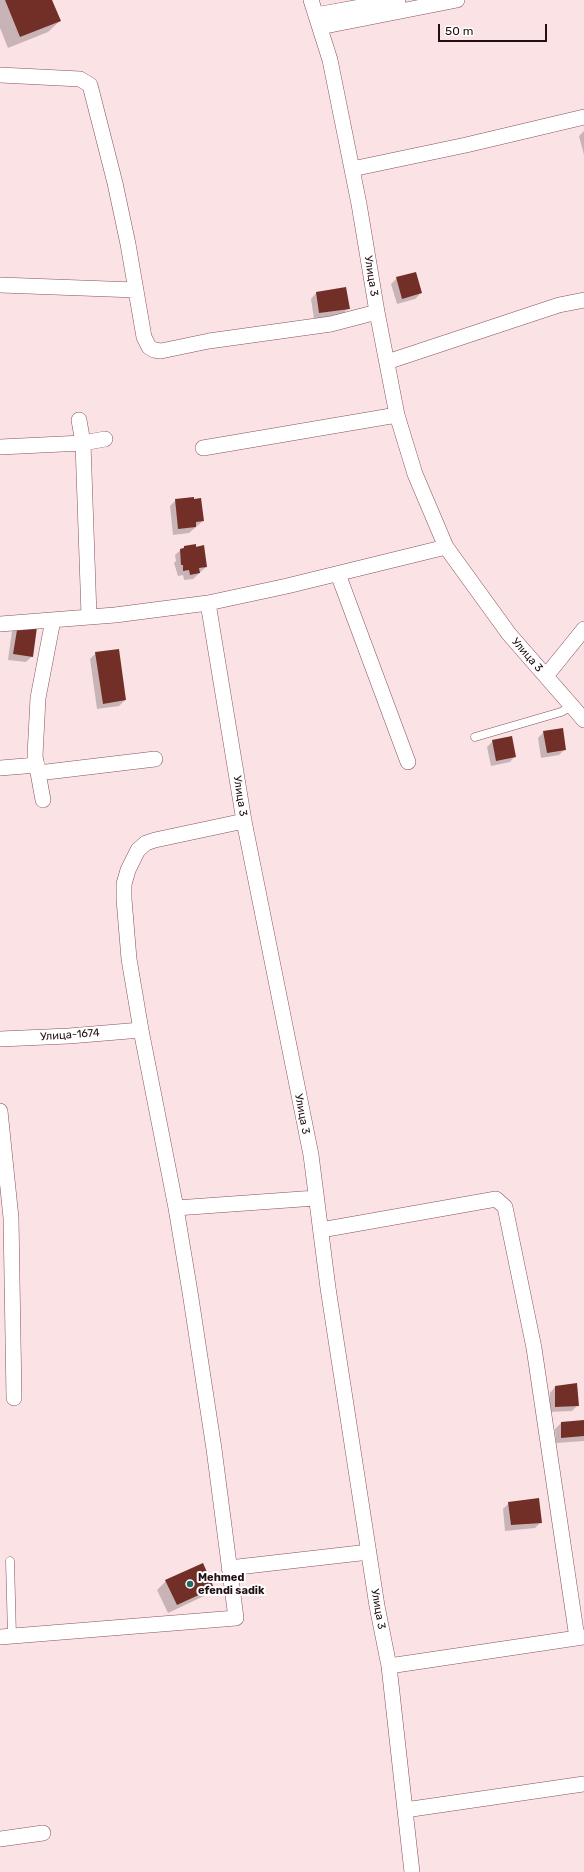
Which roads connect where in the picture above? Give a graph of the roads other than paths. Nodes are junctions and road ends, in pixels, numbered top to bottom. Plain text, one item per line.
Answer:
1 (311, 0) edge
2 (398, 0) edge
3 (457, 0) edge
4 (318, 21) junction
5 (0, 75) edge
6 (584, 117) edge
7 (352, 169) junction
8 (0, 285) edge
9 (136, 290) junction
10 (584, 300) edge
11 (377, 312) junction
12 (387, 362) junction
13 (397, 415) junction
14 (79, 420) dead end
15 (105, 439) dead end
16 (83, 443) junction
17 (0, 447) edge
18 (203, 448) dead end
19 (446, 547) junction
20 (338, 574) junction
21 (208, 603) junction
22 (89, 616) junction
23 (53, 620) junction
24 (0, 624) edge
25 (584, 629) edge
26 (546, 676) junction
27 (572, 706) junction
28 (584, 720) edge
29 (475, 737) dead end
30 (155, 759) dead end
31 (408, 762) dead end
32 (0, 768) edge
33 (38, 769) junction
34 (43, 800) dead end
35 (244, 821) junction
36 (140, 1030) junction
37 (0, 1039) edge
38 (0, 1110) edge
39 (316, 1198) junction
40 (176, 1208) junction
41 (321, 1230) junction
42 (14, 1398) dead end
43 (369, 1552) junction
44 (10, 1561) dead end
45 (229, 1568) junction
46 (6, 1636) edge
47 (581, 1637) edge
48 (389, 1666) junction
49 (584, 1784) edge
50 (405, 1810) junction
51 (43, 1833) dead end
52 (0, 1839) edge
53 (412, 1872) edge

1 - 4 street, Улица 3
2 - 4 street
3 - 4 street
4 - 7 street, Улица 3
5 - 9 street
6 - 7 street
7 - 11 street, Улица 3
8 - 9 street
9 - 11 street
10 - 12 street
11 - 12 street, Улица 3
12 - 13 street, Улица 3
13 - 18 street
13 - 19 street, Улица 3
14 - 16 street
15 - 16 street
16 - 17 street
16 - 22 street
19 - 20 street
19 - 26 street, Улица 3
20 - 21 street
20 - 31 street
21 - 22 street
21 - 35 street, Улица 3
22 - 23 street
23 - 24 street
23 - 33 street
25 - 26 street
26 - 27 street, Улица 3
27 - 28 street, Улица 3
27 - 29 lane
30 - 33 street
32 - 33 street
33 - 34 street
35 - 36 street
35 - 39 street, Улица 3
36 - 37 street, Улица-1674
36 - 40 street
38 - 42 street
39 - 40 street
39 - 41 street, Улица 3
40 - 45 street
41 - 43 street, Улица 3
41 - 47 street
43 - 45 street
43 - 48 street, Улица 3
44 - 46 lane
45 - 46 street
47 - 48 street
48 - 50 street, Улица 3
49 - 50 street
50 - 53 street, Улица 3
51 - 52 street

